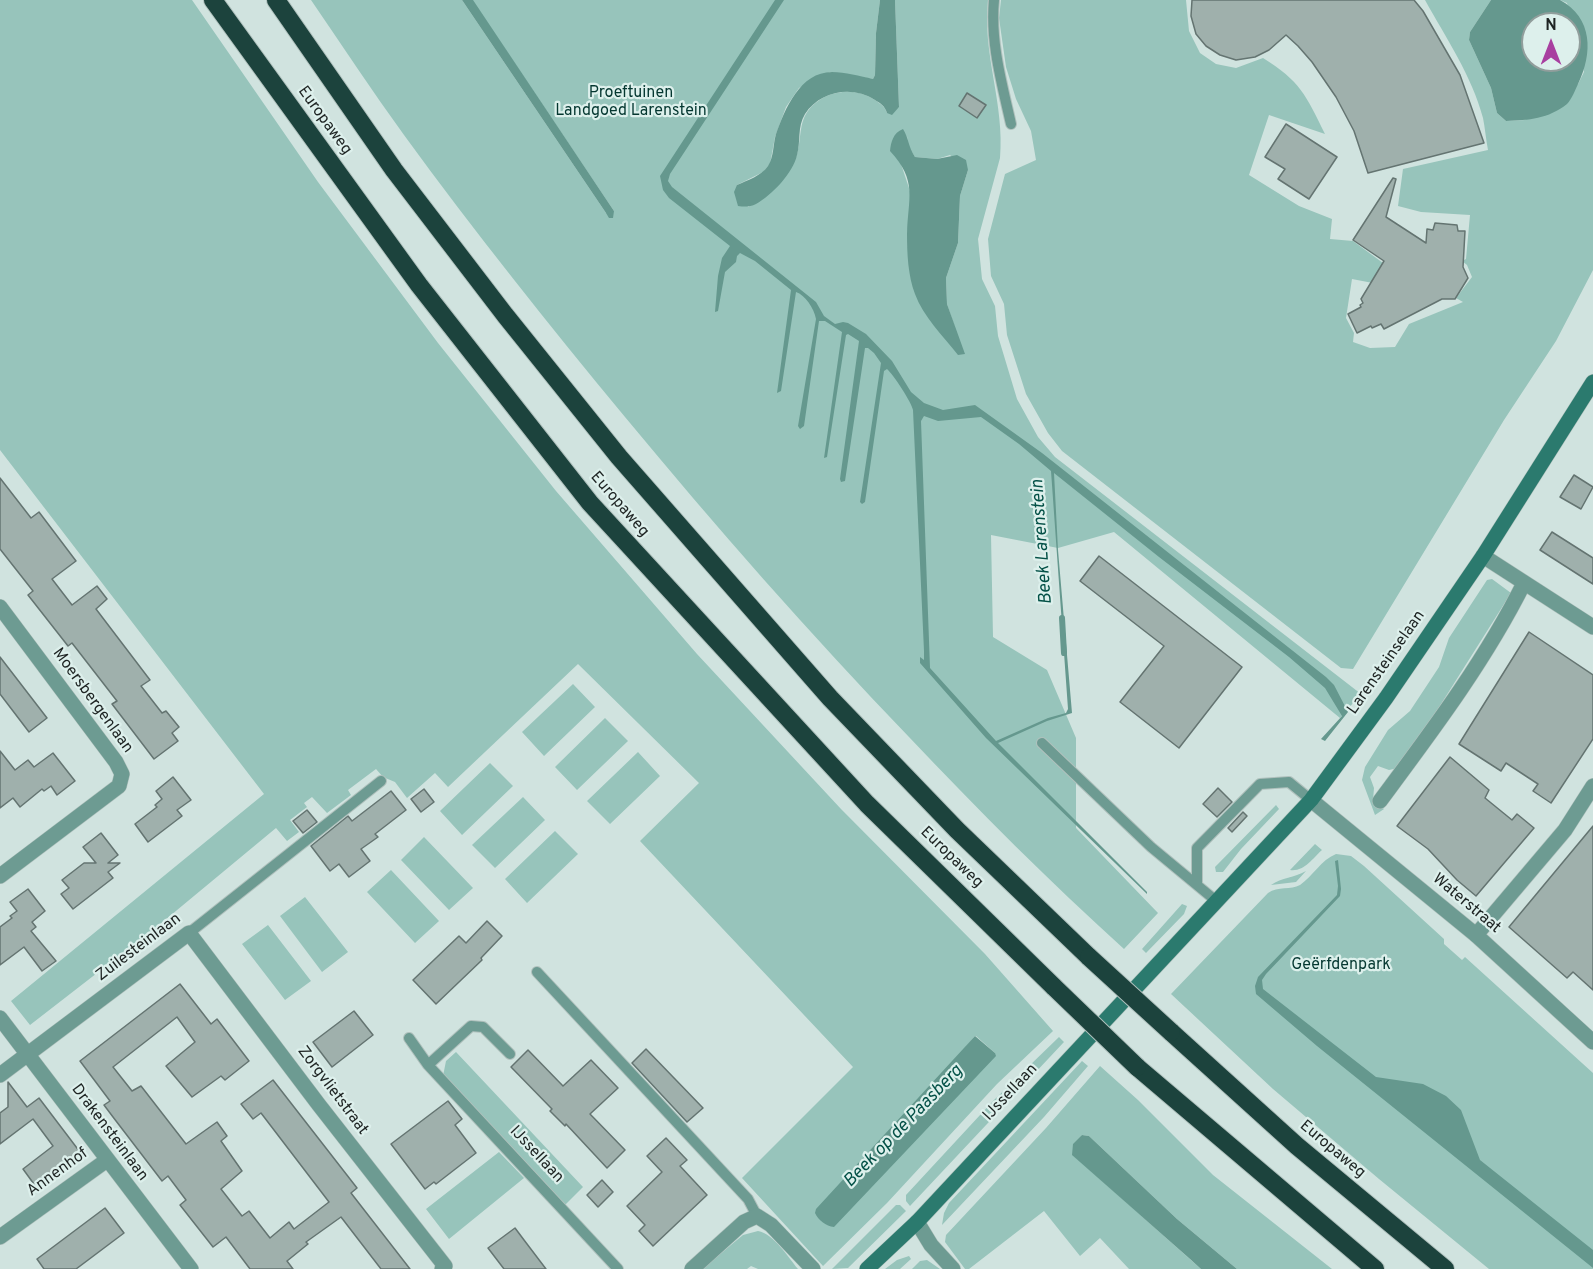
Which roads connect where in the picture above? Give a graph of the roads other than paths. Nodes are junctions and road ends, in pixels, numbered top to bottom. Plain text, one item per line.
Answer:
1 (213, 0) edge
2 (276, 0) edge
3 (994, 0) edge
4 (1011, 124) dead end
5 (1592, 389) edge
6 (1483, 556) junction
7 (1524, 583) junction
8 (0, 607) edge
9 (1593, 627) edge
10 (1042, 743) dead end
11 (381, 781) dead end
12 (1593, 786) edge
13 (1311, 800) junction
14 (1380, 801) dead end
15 (0, 876) edge
16 (1197, 885) junction
17 (1215, 900) junction
18 (189, 933) junction
19 (1476, 935) junction
20 (1179, 940) joint
21 (537, 972) dead end
22 (0, 1017) edge
23 (409, 1038) dead end
24 (1593, 1042) edge
25 (27, 1054) junction
26 (510, 1054) dead end
27 (428, 1065) junction
28 (0, 1075) edge
29 (107, 1160) junction
30 (757, 1216) junction
31 (917, 1222) junction
32 (0, 1237) edge
33 (191, 1269) edge
34 (442, 1269) edge
35 (618, 1269) edge
36 (692, 1269) edge
37 (813, 1269) edge
38 (867, 1269) edge
39 (953, 1269) edge
40 (1375, 1269) edge
41 (1445, 1269) edge

1 - 40 highway, Europaweg, bridge
2 - 41 highway, Europaweg, bridge
3 - 4 lane
5 - 6 main road, Larensteinselaan
6 - 7 street
6 - 13 main road, Larensteinselaan
7 - 9 street
7 - 14 street
8 - 15 street, Moersbergenlaan
10 - 16 lane
11 - 18 lane, Zuilesteinlaan
12 - 19 street
13 - 16 lane
13 - 17 main road, Larensteinselaan
13 - 19 street, Waterstraat
16 - 17 lane
17 - 20 main road, Larensteinselaan
18 - 25 street, Zuilesteinlaan
18 - 34 street, Zorgvlietstraat
19 - 24 street, Waterstraat
20 - 31 main road, IJssellaan
21 - 30 lane
22 - 25 street, Drakensteinlaan
23 - 27 lane, IJssellaan
25 - 28 street, Zuilesteinlaan
25 - 29 street, Drakensteinlaan
26 - 27 lane
27 - 35 lane, IJssellaan
29 - 32 street, Annenhof
29 - 33 street, Drakensteinlaan
30 - 36 street
30 - 37 street
31 - 38 main road, IJssellaan
31 - 39 street

